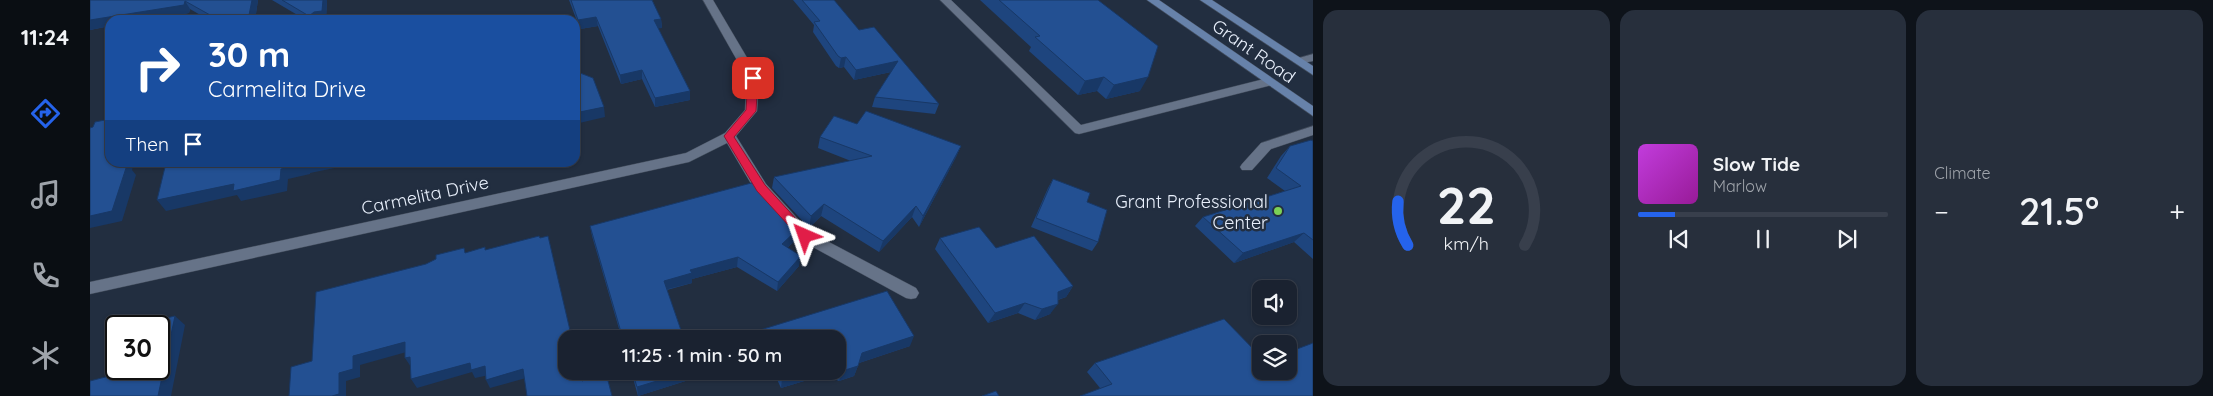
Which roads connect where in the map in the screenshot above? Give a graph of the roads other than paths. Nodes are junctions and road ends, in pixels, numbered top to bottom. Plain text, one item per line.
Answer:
1 (708, 0) edge
2 (945, 0) edge
3 (1152, 0) edge
4 (1205, 0) edge
5 (1313, 57) edge
6 (1299, 61) junction
7 (1313, 71) edge
8 (1268, 82) junction
9 (1313, 112) edge
10 (1313, 130) edge
11 (729, 136) junction
12 (1247, 167) dead end
13 (90, 288) edge
14 (911, 292) dead end

1 - 11 street, Carmelita Drive
2 - 8 lane
3 - 8 main road, Grant Road
4 - 6 main road, Grant Road
5 - 6 street
6 - 7 main road, Grant Road
8 - 9 main road, Grant Road
10 - 12 street
11 - 13 street, Carmelita Drive
11 - 14 street

